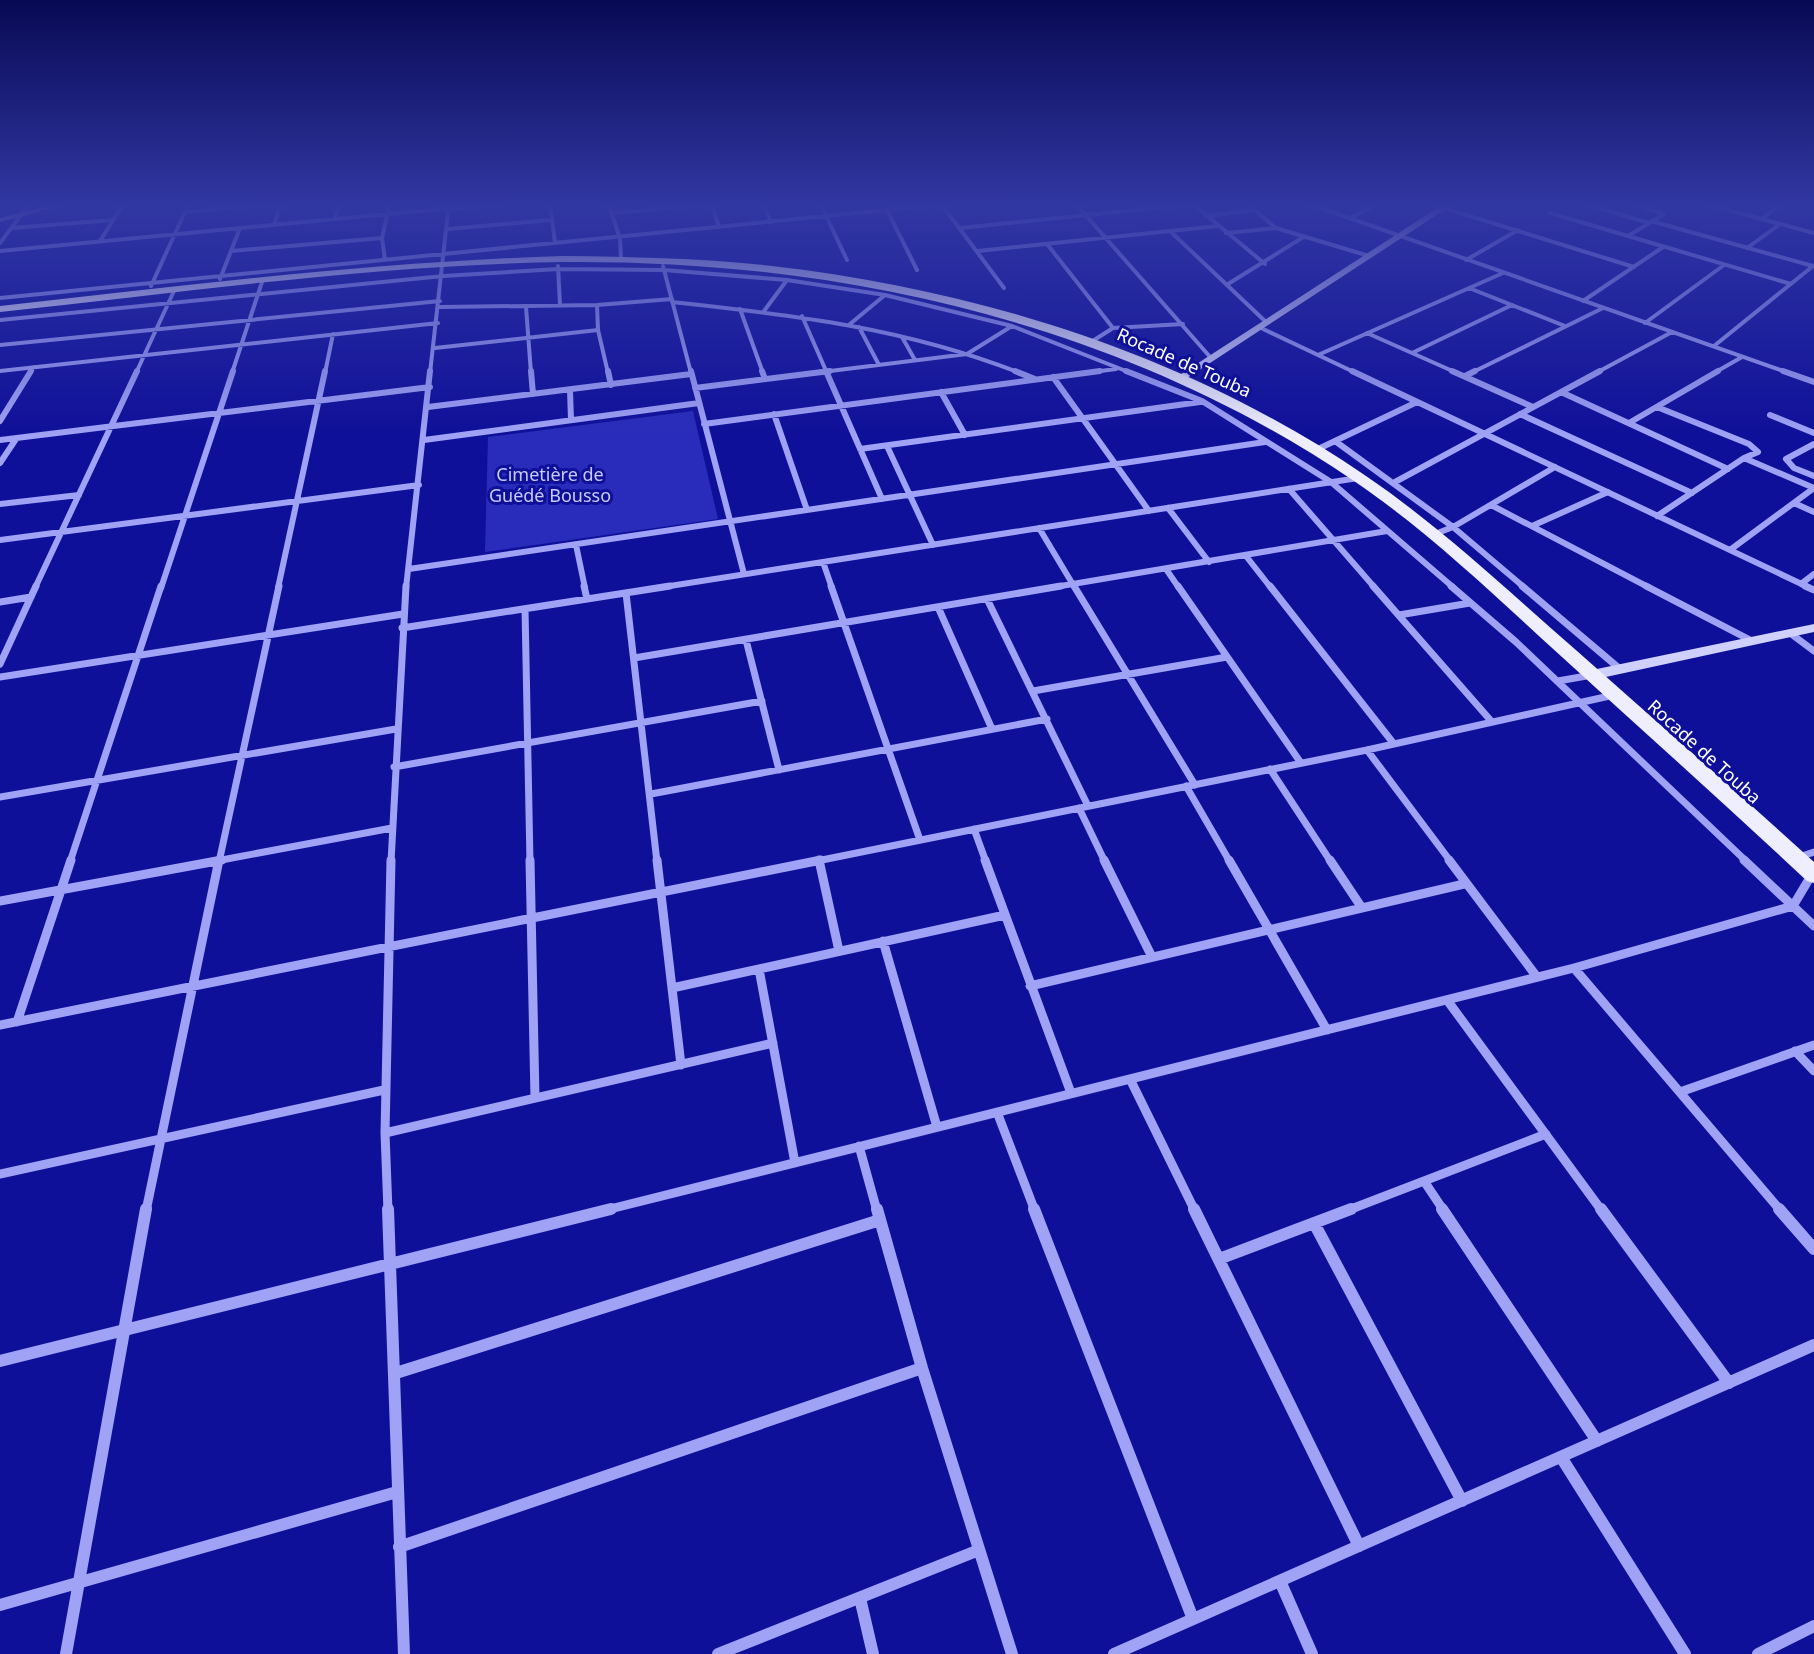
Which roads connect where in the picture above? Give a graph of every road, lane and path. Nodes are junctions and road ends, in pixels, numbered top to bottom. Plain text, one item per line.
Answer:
1 (154, 280) edge
2 (232, 280) edge
3 (323, 280) edge
4 (442, 280) edge
5 (559, 280) edge
6 (666, 280) edge
7 (787, 280) edge
8 (788, 280) edge
9 (856, 280) edge
10 (999, 280) edge
11 (1075, 280) edge
12 (1144, 280) edge
13 (1224, 280) edge
14 (1235, 280) edge
15 (1331, 280) edge
16 (1487, 280) edge
17 (1524, 280) edge
18 (1614, 280) edge
19 (1703, 280) edge
20 (1778, 280) edge
21 (1796, 280) edge
22 (218, 282) junction
23 (1228, 284) junction
24 (1791, 284) junction
25 (260, 288) junction
26 (1004, 288) dead end
27 (1469, 288) junction
28 (150, 289) junction
29 (885, 295) junction
30 (172, 297) junction
31 (0, 298) edge
32 (672, 301) junction
33 (1583, 301) junction
34 (440, 304) junction
35 (560, 305) junction
36 (597, 305) junction
37 (1512, 305) junction
38 (526, 307) junction
39 (1603, 308) junction
40 (0, 309) edge
41 (740, 309) junction
42 (764, 311) junction
43 (802, 316) junction
44 (250, 319) junction
45 (0, 320) edge
46 (438, 323) junction
47 (1645, 323) junction
48 (850, 324) junction
49 (1183, 324) junction
50 (1262, 325) junction
51 (1012, 326) junction
52 (1565, 326) junction
53 (859, 327) junction
54 (1113, 328) junction
55 (156, 329) junction
56 (598, 330) junction
57 (1672, 332) junction
58 (1367, 333) junction
59 (333, 334) junction
60 (902, 337) junction
61 (527, 338) junction
62 (1091, 342) junction
63 (241, 344) junction
64 (0, 345) edge
65 (1714, 346) junction
66 (435, 348) junction
67 (1412, 353) junction
68 (967, 354) junction
69 (144, 355) junction
70 (1318, 355) junction
71 (1742, 357) junction
72 (1211, 358) junction
73 (915, 360) junction
74 (879, 365) junction
75 (34, 367) junction
76 (1119, 369) junction
77 (0, 371) edge
78 (826, 372) junction
79 (691, 374) junction
80 (1465, 376) junction
81 (1053, 377) junction
82 (1180, 378) junction
83 (765, 379) junction
84 (1036, 380) junction
85 (1814, 382) edge
86 (611, 385) junction
87 (430, 387) junction
88 (695, 388) junction
89 (570, 390) junction
90 (941, 392) junction
91 (1561, 392) junction
92 (533, 394) junction
93 (319, 400) junction
94 (1202, 401) junction
95 (1417, 402) junction
96 (699, 403) junction
97 (841, 406) junction
98 (428, 407) junction
99 (1533, 407) junction
100 (1657, 407) junction
101 (219, 413) junction
102 (774, 414) junction
103 (1520, 414) junction
104 (1770, 415) dead end
105 (1082, 418) junction
106 (571, 420) junction
107 (0, 421) edge
108 (1629, 423) junction
109 (704, 424) junction
110 (111, 427) junction
111 (1814, 433) edge
112 (1484, 434) junction
113 (965, 435) junction
114 (16, 439) junction
115 (0, 440) edge
116 (424, 440) junction
117 (1335, 441) junction
118 (1266, 442) junction
119 (1814, 444) edge
120 (887, 446) junction
121 (860, 449) junction
122 (1316, 450) junction
123 (1744, 458) junction
124 (0, 463) edge
125 (1115, 464) junction
126 (1555, 467) junction
127 (1728, 469) junction
128 (1814, 476) edge
129 (1359, 478) junction
130 (1331, 482) junction
131 (1395, 482) junction
132 (419, 485) junction
133 (1814, 488) edge
134 (1289, 489) junction
135 (1608, 492) junction
136 (1692, 493) junction
137 (79, 495) junction
138 (910, 495) junction
139 (882, 499) junction
140 (297, 501) junction
141 (1794, 503) junction
142 (0, 504) edge
143 (1491, 505) junction
144 (1168, 508) junction
145 (807, 510) junction
146 (1149, 511) junction
147 (1814, 512) edge
148 (184, 516) junction
149 (1657, 516) junction
150 (730, 522) junction
151 (1532, 526) junction
152 (1453, 527) junction
153 (1039, 528) junction
154 (1387, 531) junction
155 (61, 532) junction
156 (1435, 534) junction
157 (0, 540) edge
158 (1335, 542) junction
159 (576, 545) junction
160 (933, 545) junction
161 (1730, 550) junction
162 (1246, 556) junction
163 (823, 562) junction
164 (1209, 562) junction
165 (409, 569) junction
166 (1166, 569) junction
167 (744, 574) junction
168 (1814, 574) edge
169 (1801, 584) junction
170 (1072, 585) junction
171 (1814, 590) edge
172 (626, 593) junction
173 (31, 597) junction
174 (587, 599) junction
175 (987, 599) junction
176 (0, 602) edge
177 (1470, 603) junction
178 (938, 607) junction
179 (525, 609) junction
180 (403, 614) junction
181 (1399, 615) junction
182 (844, 623) junction
183 (402, 628) junction
184 (1814, 628) edge
185 (1790, 633) junction
186 (268, 636) junction
187 (746, 640) junction
188 (1752, 641) junction
189 (1814, 651) edge
190 (138, 656) junction
191 (1227, 657) junction
192 (634, 658) junction
193 (0, 664) edge
194 (1620, 669) junction
195 (1125, 674) junction
196 (1592, 675) junction
197 (0, 677) edge
198 (1558, 681) junction
199 (1033, 691) junction
200 (1614, 695) junction
201 (762, 701) junction
202 (1580, 703) junction
203 (1047, 719) junction
204 (1492, 722) junction
205 (641, 723) junction
206 (396, 729) junction
207 (992, 729) junction
208 (528, 743) junction
209 (1394, 744) junction
210 (887, 749) junction
211 (1367, 750) junction
212 (242, 755) junction
213 (1301, 763) junction
214 (394, 767) junction
215 (1270, 769) junction
216 (779, 770) junction
217 (97, 780) junction
218 (1190, 786) junction
219 (651, 794) junction
220 (0, 797) edge
221 (1084, 807) junction
222 (392, 828) junction
223 (974, 829) junction
224 (920, 840) junction
225 (1814, 852) edge
226 (1796, 858) junction
227 (219, 860) junction
228 (819, 860) junction
229 (1813, 874) edge
230 (1464, 884) junction
231 (61, 890) junction
232 (660, 892) junction
233 (0, 901) edge
234 (1793, 906) junction
235 (1362, 908) junction
236 (1005, 915) junction
237 (531, 918) junction
238 (1814, 926) edge
239 (1269, 930) junction
240 (883, 941) junction
241 (387, 947) junction
242 (839, 951) junction
243 (1152, 957) junction
244 (1574, 968) junction
245 (759, 969) junction
246 (1537, 977) junction
247 (192, 986) junction
248 (1030, 986) junction
249 (672, 988) junction
250 (1447, 1000) junction
251 (17, 1022) junction
252 (0, 1025) edge
253 (1327, 1030) junction
254 (773, 1043) junction
255 (1814, 1045) edge
256 (1795, 1051) junction
257 (681, 1065) junction
258 (1814, 1071) edge
259 (1130, 1079) junction
260 (384, 1090) junction
261 (1680, 1092) junction
262 (1071, 1093) junction
263 (535, 1098) junction
264 (997, 1112) junction
265 (937, 1127) junction
266 (385, 1133) junction
267 (1546, 1134) junction
268 (159, 1139) junction
269 (859, 1146) junction
270 (795, 1163) junction
271 (0, 1174) edge
272 (1424, 1181) junction
273 (880, 1220) junction
274 (1314, 1223) junction
275 (1814, 1249) edge
276 (1219, 1259) junction
277 (391, 1263) junction
278 (124, 1330) junction
279 (1814, 1345) edge
280 (0, 1361) edge
281 (922, 1368) junction
282 (396, 1373) junction
283 (1729, 1383) junction
284 (1597, 1441) junction
285 (1561, 1457) junction
286 (397, 1492) junction
287 (1462, 1501) junction
288 (1359, 1546) junction
289 (399, 1547) junction
290 (979, 1550) junction
291 (1280, 1581) junction
292 (79, 1582) junction
293 (860, 1598) junction
294 (0, 1605) edge
295 (1193, 1619) junction
296 (1814, 1626) edge
297 (66, 1654) edge
298 (404, 1654) edge
299 (718, 1654) edge
300 (873, 1654) edge
301 (1012, 1654) edge
302 (1114, 1654) edge
303 (1312, 1654) edge
304 (1685, 1654) edge
305 (1758, 1654) edge

1 - 28 street
2 - 22 street
3 - 25 main road, Rocade de Touba
4 - 34 street
5 - 35 street
6 - 32 street
7 - 42 street
8 - 29 street
9 - 62 main road, Rocade de Touba
10 - 26 street
11 - 54 street
12 - 49 street
13 - 23 street
14 - 23 street
15 - 50 street
16 - 27 street
17 - 33 street
18 - 33 street
19 - 47 street
20 - 24 street
21 - 24 street
22 - 25 main road, Rocade de Touba
22 - 28 street
22 - 30 main road, Rocade de Touba
23 - 50 street
24 - 65 street
25 - 30 street
25 - 44 street
27 - 37 street
27 - 58 street
28 - 30 main road, Rocade de Touba
28 - 31 street
28 - 40 main road, Rocade de Touba
29 - 48 street
29 - 51 street
30 - 45 street
30 - 55 street
32 - 36 street
32 - 41 street
32 - 79 street
33 - 39 street
34 - 38 street
34 - 44 street
34 - 46 street
35 - 36 street
35 - 38 street
36 - 56 street
37 - 52 street
37 - 67 street
38 - 61 street
39 - 47 street
39 - 52 street
41 - 42 street
41 - 83 street
42 - 43 street
43 - 48 street
43 - 78 street
44 - 55 street
44 - 63 street
46 - 59 street
46 - 66 street
47 - 57 street
48 - 53 street
49 - 54 street
49 - 72 street
50 - 70 street
50 - 72 street
51 - 68 street
51 - 76 street
52 - 80 street
53 - 60 street
53 - 74 street
54 - 62 street
55 - 64 street
55 - 69 street
56 - 61 street
56 - 86 street
57 - 65 street
57 - 91 street
58 - 67 street
58 - 70 street
59 - 63 street
59 - 93 street
60 - 68 street
60 - 73 street
61 - 66 street
61 - 92 street
62 - 82 main road, Rocade de Touba
63 - 69 street
63 - 101 street
65 - 71 street
66 - 87 street
67 - 80 street
68 - 73 street
68 - 84 street
69 - 75 street
69 - 110 street
70 - 95 street
71 - 85 street
71 - 100 street
72 - 82 street
73 - 74 street
74 - 78 street
75 - 77 street
75 - 107 street
76 - 81 street
76 - 94 street
78 - 83 street
78 - 97 street
79 - 86 street
79 - 88 street
80 - 99 street
81 - 84 street
81 - 105 street
82 - 122 main road, Rocade de Touba
83 - 88 street
84 - 90 street
86 - 89 street
87 - 93 street
87 - 98 street
88 - 96 street
89 - 92 street
89 - 106 street
90 - 97 street
90 - 113 street
91 - 99 street
91 - 108 street
92 - 98 street
93 - 101 street
93 - 140 street
94 - 105 street
94 - 118 street
95 - 112 street
95 - 117 street
96 - 106 street
96 - 109 street
97 - 102 street
97 - 121 street
98 - 116 street
99 - 103 street
100 - 108 street
100 - 123 street
101 - 110 street
101 - 148 street
102 - 109 street
102 - 145 street
103 - 112 street
103 - 136 street
104 - 111 street
105 - 113 street
105 - 125 street
106 - 116 street
108 - 127 street
109 - 150 street
110 - 114 street
110 - 137 street
112 - 126 street
112 - 131 street
113 - 120 street
114 - 115 street
114 - 124 street
116 - 132 street
117 - 122 street
117 - 131 street
118 - 125 street
118 - 130 street
119 - 128 street
120 - 121 street
120 - 138 street
121 - 139 street
122 - 129 main road, Rocade de Touba
123 - 127 street
123 - 133 street
125 - 138 street
125 - 146 street
126 - 135 street
126 - 143 street
127 - 136 street
129 - 130 street
129 - 156 main road, Rocade de Touba
130 - 134 street
130 - 154 street
131 - 152 street
132 - 140 street
132 - 165 street
133 - 141 street
134 - 144 street
134 - 158 street
135 - 149 street
135 - 151 street
136 - 149 street
137 - 142 street
137 - 155 street
138 - 139 street
138 - 160 street
139 - 145 street
140 - 148 street
140 - 186 street
141 - 147 street
141 - 161 street
143 - 151 street
143 - 152 street
144 - 146 street
144 - 164 street
145 - 150 street
146 - 153 street
148 - 155 street
148 - 190 street
149 - 161 street
150 - 159 street
150 - 167 street
151 - 188 street
152 - 156 street
152 - 194 street
153 - 160 street
153 - 170 street
154 - 158 street
154 - 177 street
155 - 157 street
155 - 173 street
156 - 196 main road, Rocade de Touba
158 - 162 street
158 - 181 street
159 - 165 street
159 - 174 street
160 - 163 street
161 - 169 street
162 - 164 street
162 - 209 street
163 - 167 street
163 - 182 street
164 - 166 street
165 - 180 street
166 - 170 street
166 - 191 street
167 - 172 street
168 - 169 street
169 - 171 street
170 - 175 street
170 - 195 street
172 - 174 street
172 - 192 street
173 - 176 street
173 - 193 street
174 - 179 street
175 - 178 street
175 - 199 street
177 - 181 street
177 - 198 street
178 - 182 street
178 - 207 street
179 - 183 street
179 - 208 street
180 - 183 street
180 - 186 street
181 - 204 street
182 - 187 street
182 - 210 street
183 - 206 street
184 - 185 street
185 - 188 street
185 - 189 street
186 - 190 street
186 - 212 street
187 - 192 street
187 - 201 street
188 - 194 street
190 - 197 street
190 - 217 street
191 - 195 street
191 - 213 street
192 - 205 street
194 - 196 street
195 - 199 street
195 - 218 street
196 - 198 street
196 - 200 main road, Rocade de Touba
198 - 202 street
199 - 203 street
200 - 202 street
200 - 226 main road, Rocade de Touba
201 - 205 street
201 - 216 street
202 - 204 street
202 - 234 street
203 - 207 street
203 - 221 street
204 - 209 street
205 - 208 street
205 - 219 street
206 - 212 street
206 - 214 street
207 - 210 street
208 - 214 street
208 - 237 street
209 - 211 street
210 - 216 street
210 - 224 street
211 - 213 street
211 - 230 street
212 - 217 street
212 - 227 street
213 - 215 street
214 - 222 street
215 - 218 street
215 - 235 street
216 - 219 street
217 - 220 street
217 - 231 street
218 - 221 street
218 - 239 street
219 - 232 street
221 - 223 street
221 - 243 street
222 - 227 street
222 - 241 street
223 - 224 street
223 - 236 street
224 - 228 street
225 - 226 street
226 - 229 main road, Rocade de Touba
227 - 231 street
227 - 247 street
228 - 232 street
228 - 242 street
229 - 234 street
230 - 235 street
230 - 246 street
231 - 233 street
231 - 251 street
232 - 237 street
232 - 249 street
234 - 238 street
234 - 244 street
235 - 239 street
236 - 240 street
236 - 248 street
237 - 241 street
237 - 263 street
239 - 243 street
239 - 253 street
240 - 242 street
240 - 265 street
241 - 247 street
241 - 260 street
242 - 245 street
243 - 248 street
244 - 246 street
244 - 261 street
245 - 249 street
245 - 254 street
246 - 250 street
247 - 251 street
247 - 268 street
248 - 262 street
249 - 257 street
250 - 253 street
250 - 267 street
251 - 252 street
253 - 259 street
254 - 257 street
254 - 270 street
255 - 256 street
256 - 258 street
256 - 261 street
257 - 263 street
259 - 262 street
259 - 276 street
260 - 266 street
260 - 268 street
261 - 275 street
262 - 264 street
263 - 266 street
264 - 265 street
264 - 295 street
265 - 269 street
266 - 277 street
267 - 272 street
267 - 283 street
268 - 271 street
268 - 278 street
269 - 270 street
269 - 273 street
270 - 277 street
272 - 274 street
272 - 284 street
273 - 281 street
273 - 282 street
274 - 276 street
274 - 287 street
276 - 288 street
277 - 278 street
277 - 282 street
278 - 280 street
278 - 292 street
279 - 283 street
281 - 289 street
281 - 290 street
282 - 286 street
283 - 284 street
284 - 285 street
285 - 287 street
285 - 304 street
286 - 289 street
286 - 292 street
287 - 288 street
288 - 291 street
289 - 298 street
290 - 293 street
290 - 301 street
291 - 295 street
291 - 303 street
292 - 294 street
292 - 297 street
293 - 299 street
293 - 300 street
295 - 302 street
296 - 305 street

